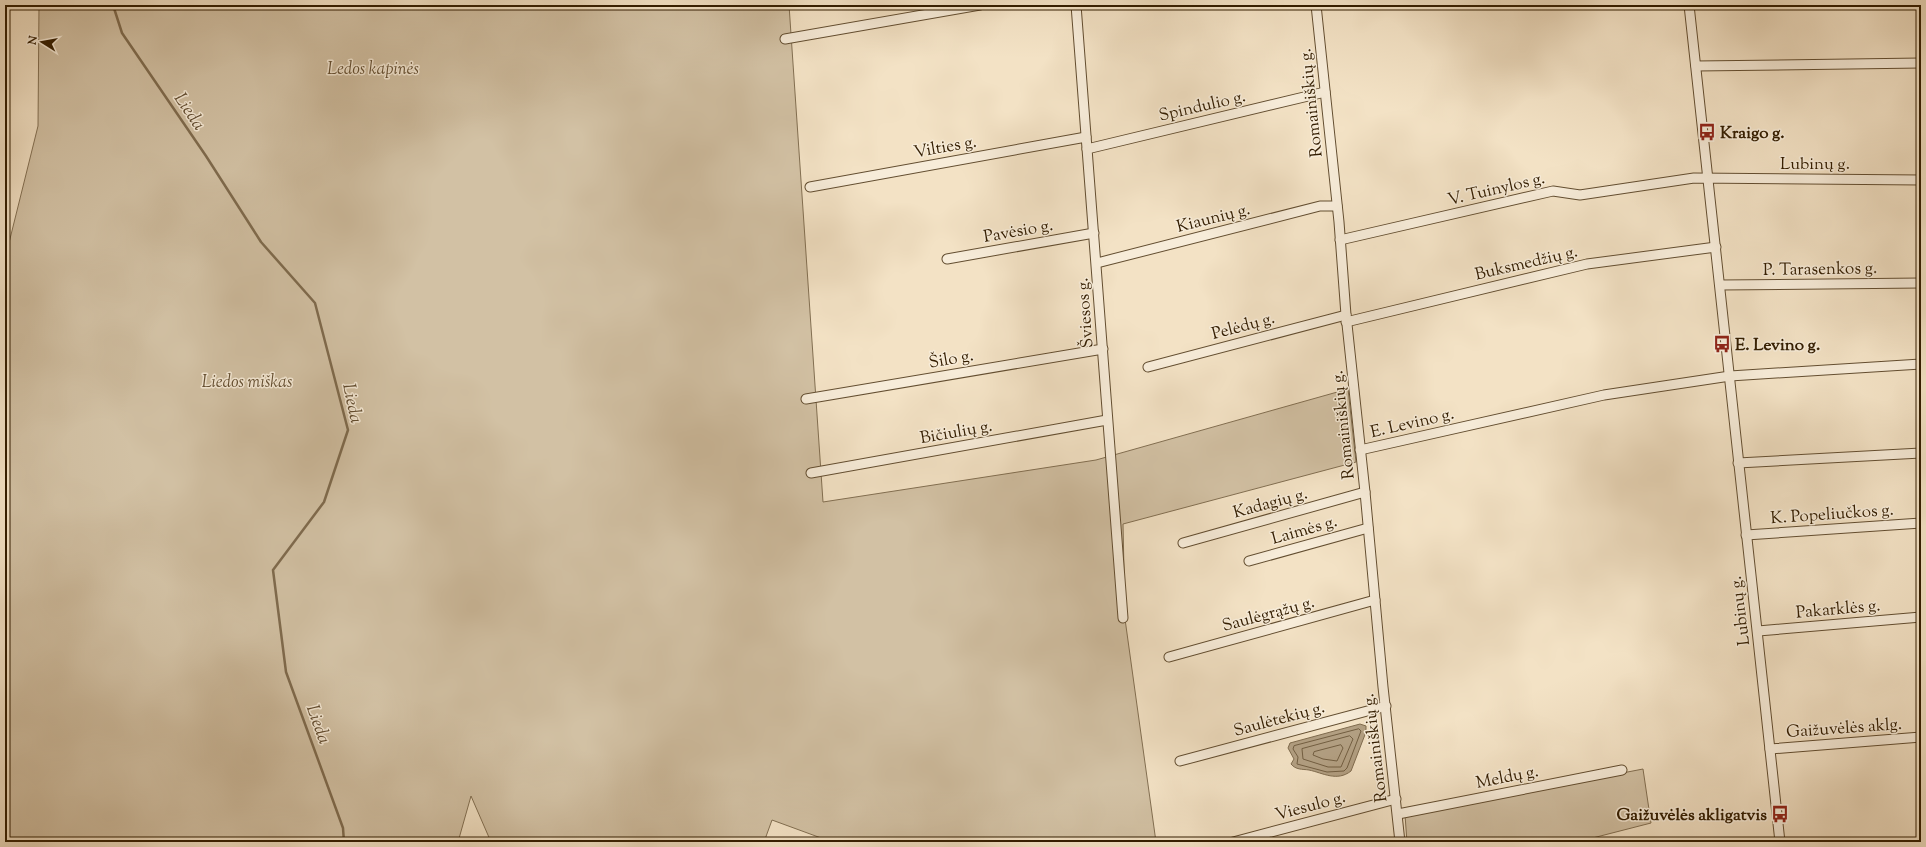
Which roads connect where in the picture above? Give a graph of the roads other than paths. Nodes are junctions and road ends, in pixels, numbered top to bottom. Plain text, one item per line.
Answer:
1 (980, 5) edge
2 (1076, 5) edge
3 (1316, 5) edge
4 (1689, 5) edge
5 (784, 39) dead end
6 (1921, 63) edge
7 (1696, 66) junction
8 (1325, 92) junction
9 (1086, 137) junction
10 (1087, 149) junction
11 (1708, 179) junction
12 (1921, 180) edge
13 (810, 187) dead end
14 (1337, 206) junction
15 (1094, 233) junction
16 (1340, 240) junction
17 (1716, 247) junction
18 (946, 259) dead end
19 (1097, 263) junction
20 (1921, 283) edge
21 (1720, 285) junction
22 (1346, 318) junction
23 (1103, 349) junction
24 (1921, 364) edge
25 (1148, 367) dead end
26 (1730, 376) junction
27 (806, 399) dead end
28 (1107, 420) junction
29 (1360, 450) junction
30 (1921, 453) edge
31 (1738, 463) junction
32 (811, 473) dead end
33 (1365, 492) junction
34 (1921, 523) edge
35 (1368, 528) junction
36 (1746, 535) junction
37 (1183, 543) dead end
38 (1249, 561) dead end
39 (1375, 600) junction
40 (1921, 617) edge
41 (1123, 618) dead end
42 (1758, 631) junction
43 (1169, 657) dead end
44 (1386, 706) junction
45 (1921, 737) edge
46 (1770, 749) junction
47 (1180, 761) dead end
48 (1622, 770) dead end
49 (1396, 799) junction
50 (1398, 814) junction
51 (1233, 842) edge
52 (1400, 842) edge
53 (1780, 842) edge

1 - 5 street
2 - 9 street, Šviesos g.
3 - 8 street, Romainiškių g.
4 - 7 street, Lubinų g.
6 - 7 street
7 - 11 street, Lubinų g.
8 - 10 street, Spindulio g.
8 - 14 street, Romainiškių g.
9 - 10 street, Šviesos g.
9 - 13 street, Vilties g.
10 - 15 street, Šviesos g.
11 - 12 street, Lubinų g.
11 - 16 street, V. Tuinylos g.
11 - 17 street, Lubinų g.
14 - 16 street, Romainiškių g.
14 - 19 street, Kiaunių g.
15 - 18 street, Pavėsio g.
15 - 19 street, Šviesos g.
16 - 22 street, Romainiškių g.
17 - 21 street, Lubinų g.
17 - 22 street, Buksmedžių g.
19 - 23 street, Šviesos g.
20 - 21 street, P. Tarasenkos g.
21 - 26 street, Lubinų g.
22 - 25 street, Pelėdų g.
22 - 29 street, Romainiškių g.
23 - 27 street, Šilo g.
23 - 28 street, Šviesos g.
24 - 26 street
26 - 29 street, E. Levino g.
26 - 31 street, Lubinų g.
28 - 32 street, Bičiulių g.
28 - 41 street, Šviesos g.
29 - 33 street, Romainiškių g.
30 - 31 street
31 - 36 street, Lubinų g.
33 - 35 street, Romainiškių g.
33 - 37 street, Kadagių g.
34 - 36 street, K. Popeliučkos g.
35 - 38 street, Laimės g.
35 - 39 street, Romainiškių g.
36 - 42 street, Lubinų g.
39 - 43 street, Saulėgrąžų g.
39 - 44 street, Romainiškių g.
40 - 42 street, Pakarklės g.
42 - 46 street, Lubinų g.
44 - 47 street, Saulėtekių g.
44 - 49 street, Romainiškių g.
45 - 46 street, Gaižuvėlės aklg.
46 - 53 street, Lubinų g.
48 - 50 street, Meldų g.
49 - 50 street, Romainiškių g.
49 - 51 street, Viesulo g.
50 - 52 street, Romainiškių g.

